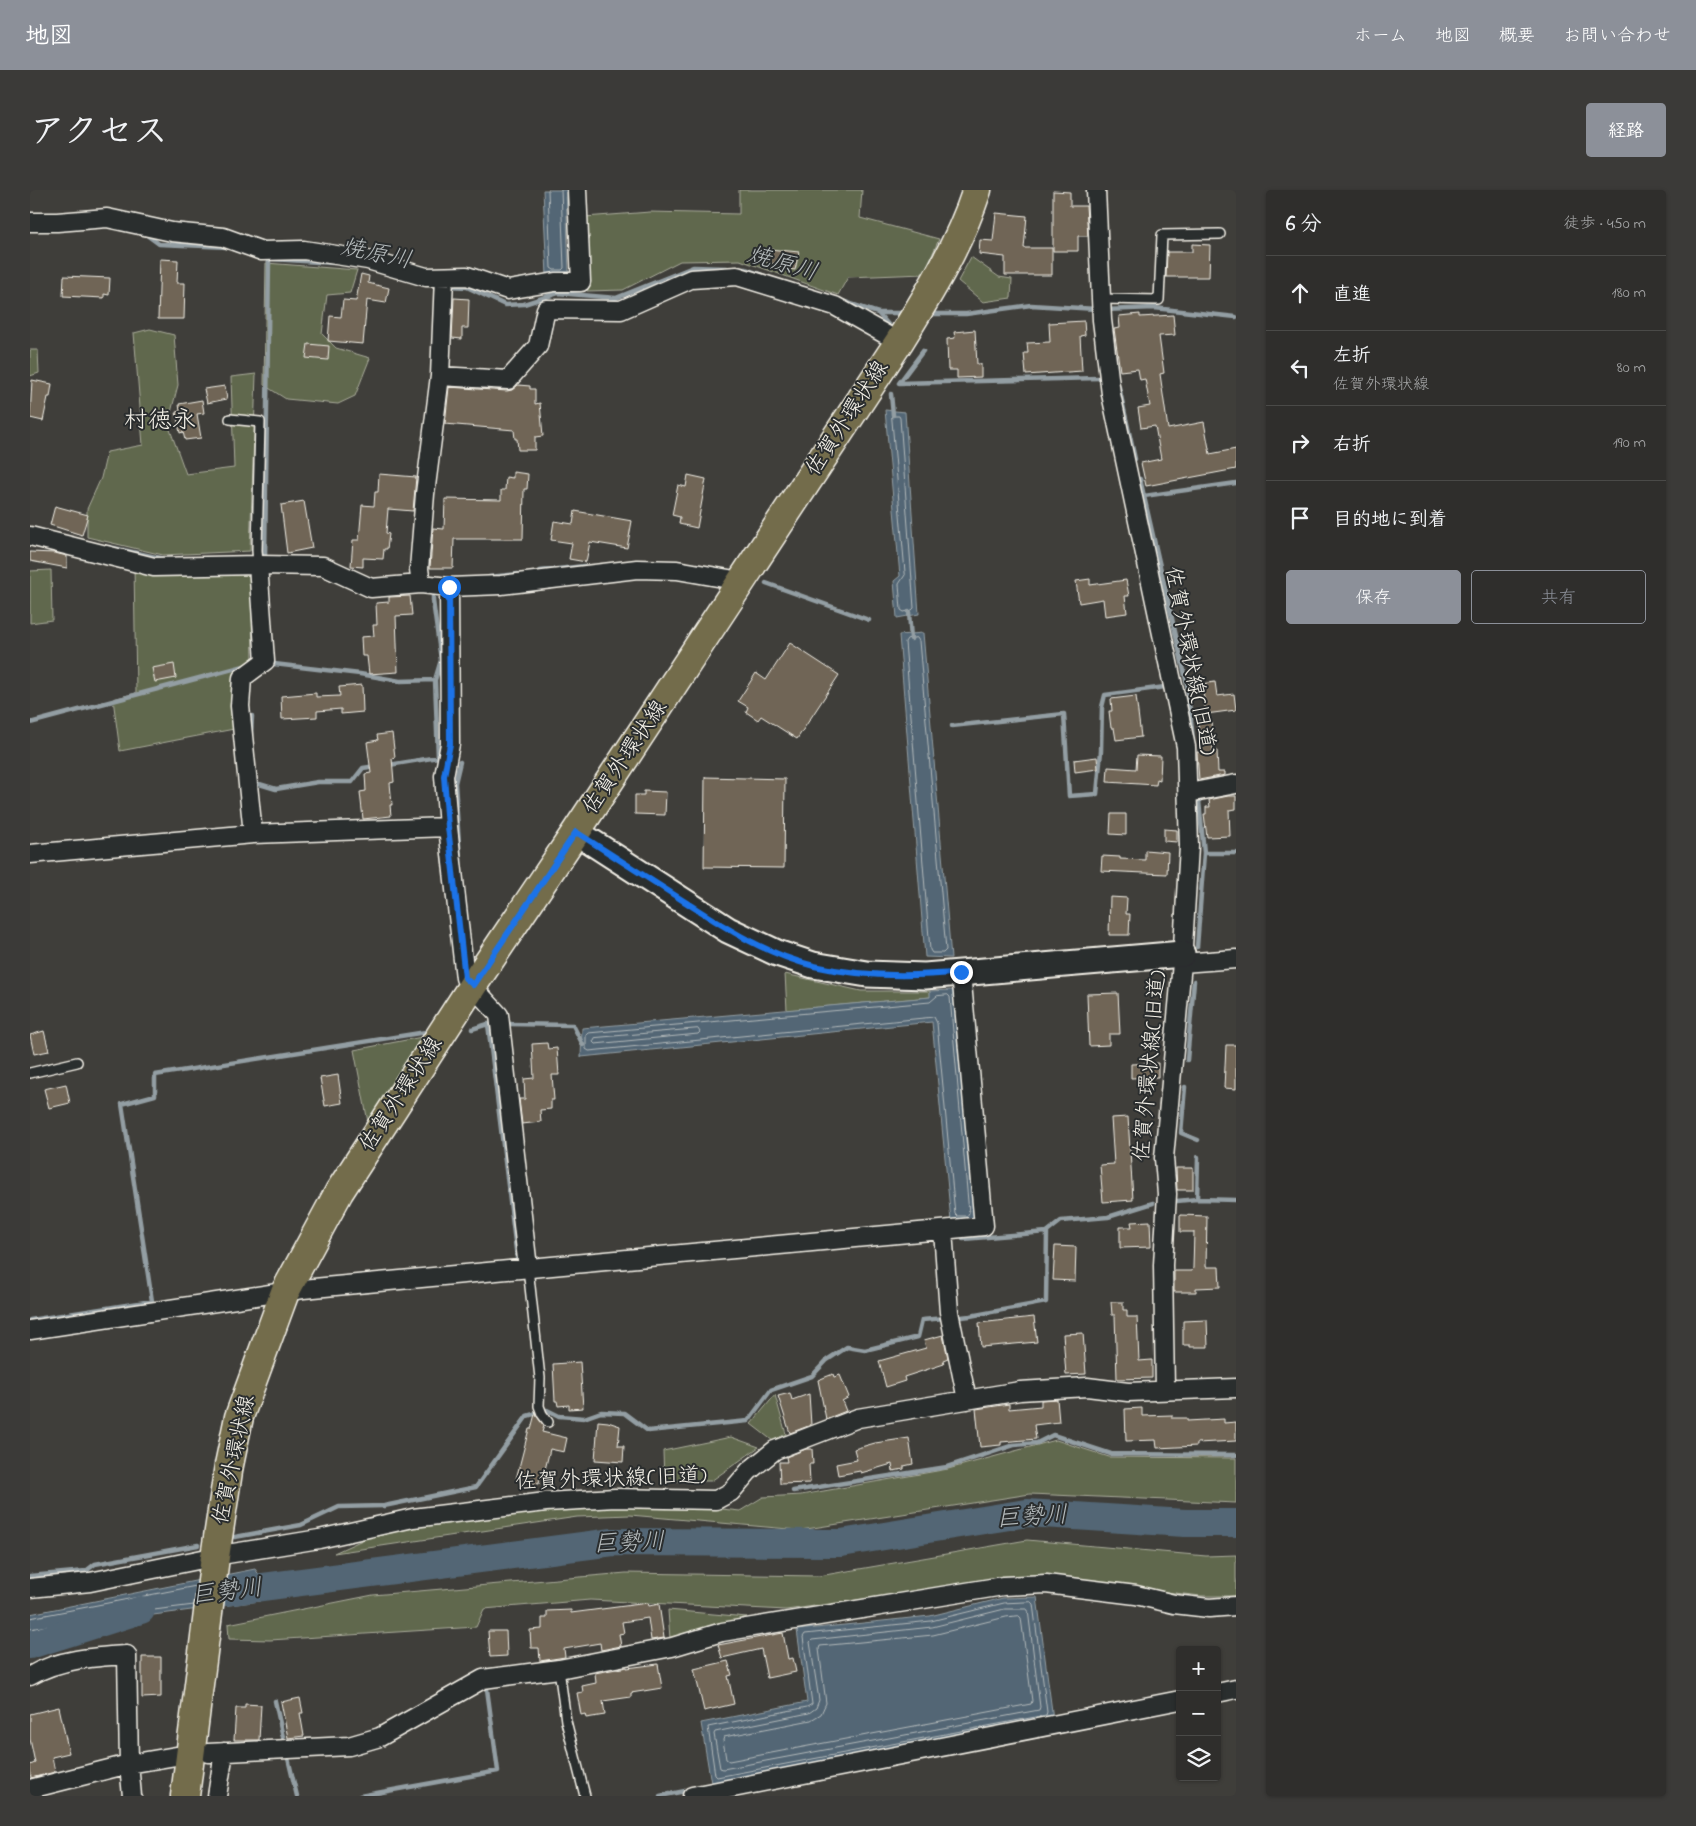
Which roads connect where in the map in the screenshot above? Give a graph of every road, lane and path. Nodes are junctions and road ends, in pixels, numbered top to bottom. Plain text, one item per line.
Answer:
1 (577, 190) edge
2 (977, 190) edge
3 (1096, 190) edge
4 (30, 222) edge
5 (1220, 234) dead end
6 (444, 277) junction
7 (1102, 299) junction
8 (899, 342) junction
9 (440, 376) junction
10 (230, 419) dead end
11 (30, 536) edge
12 (258, 557) junction
13 (432, 582) junction
14 (741, 583) junction
15 (1236, 784) edge
16 (1188, 793) junction
17 (448, 827) junction
18 (576, 832) junction
19 (253, 834) junction
20 (30, 854) edge
21 (1182, 958) junction
22 (1236, 959) edge
23 (961, 972) junction
24 (473, 985) junction
25 (77, 1062) dead end
26 (30, 1073) edge
27 (956, 1229) junction
28 (528, 1268) junction
29 (284, 1292) junction
30 (30, 1330) edge
31 (1236, 1388) edge
32 (1165, 1390) junction
33 (967, 1400) junction
34 (548, 1422) dead end
35 (215, 1557) junction
36 (30, 1588) edge
37 (1236, 1606) edge
38 (559, 1669) junction
39 (30, 1676) edge
40 (1236, 1689) edge
41 (1221, 1692) edge
42 (1176, 1701) edge
43 (176, 1756) dead end
44 (129, 1764) junction
45 (32, 1789) edge
46 (132, 1796) edge
47 (184, 1796) edge
48 (217, 1796) edge
49 (585, 1796) edge
50 (692, 1796) edge

1 - 6 street
2 - 8 main road, 佐賀外環状線
3 - 7 street
4 - 6 street
5 - 7 lane
6 - 9 street
7 - 16 street, 佐賀外環状線(旧道)
8 - 9 street
8 - 14 main road, 佐賀外環状線
9 - 13 street
10 - 12 lane
11 - 12 street
12 - 13 street
12 - 19 street
13 - 14 street
13 - 17 street
14 - 18 main road, 佐賀外環状線
15 - 16 street
16 - 21 street, 佐賀外環状線(旧道)
17 - 19 street
17 - 24 street
18 - 23 street
18 - 24 main road, 佐賀外環状線
19 - 20 street
21 - 22 street
21 - 23 street
21 - 32 street, 佐賀外環状線(旧道)
23 - 27 street
24 - 28 street
24 - 29 main road, 佐賀外環状線
25 - 26 lane
27 - 28 street
27 - 33 street
28 - 29 street
28 - 34 lane
29 - 30 street
29 - 35 main road, 佐賀外環状線
31 - 32 street
32 - 33 street, 佐賀外環状線(旧道)
33 - 35 street, 佐賀外環状線(旧道)
35 - 36 street, 佐賀外環状線(旧道)
35 - 47 main road, 佐賀外環状線
37 - 38 street
38 - 48 street
38 - 49 lane
39 - 44 street
40 - 41 street
42 - 50 street
43 - 44 street
44 - 45 street
44 - 46 street

